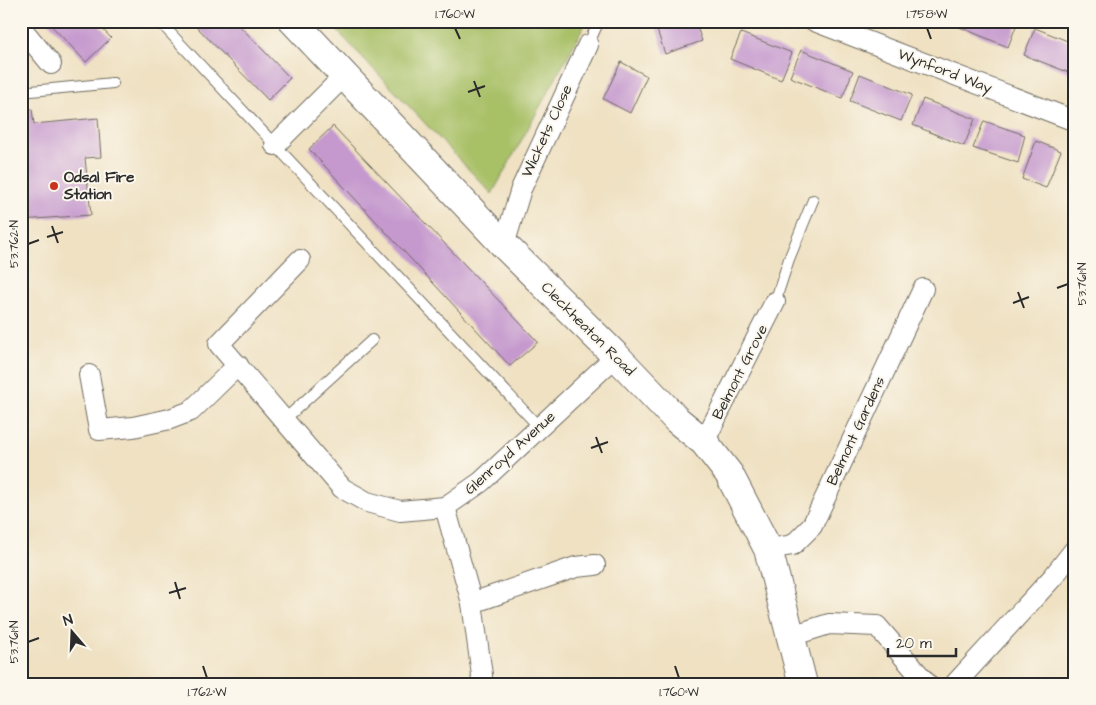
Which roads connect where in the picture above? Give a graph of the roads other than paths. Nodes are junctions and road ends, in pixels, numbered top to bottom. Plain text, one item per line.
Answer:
1 (159, 21) edge
2 (293, 21) edge
3 (599, 21) edge
4 (814, 21) edge
5 (22, 30) edge
6 (588, 45) joint
7 (51, 64) dead end
8 (344, 76) junction
9 (113, 83) dead end
10 (21, 92) edge
11 (1075, 121) edge
12 (275, 145) junction
13 (813, 200) dead end
14 (504, 245) junction
15 (300, 260) dead end
16 (923, 289) dead end
17 (775, 302) joint
18 (372, 340) dead end
19 (616, 356) junction
20 (238, 365) junction
21 (90, 375) dead end
22 (284, 420) junction
23 (540, 428) junction
24 (704, 442) junction
25 (445, 506) junction
26 (768, 549) junction
27 (1075, 549) edge
28 (595, 565) dead end
29 (472, 603) junction
30 (791, 636) junction
31 (481, 684) edge
32 (803, 684) edge
33 (927, 684) edge
34 (956, 684) edge

1 - 12 lane
2 - 8 street, Cleckheaton Road
3 - 6 lane, Wickets Close
4 - 11 street, Wynford Way
5 - 7 street
6 - 14 street, Wickets Close
8 - 12 street
8 - 14 street, Cleckheaton Road
9 - 10 lane
12 - 23 lane
13 - 17 lane
14 - 19 street, Cleckheaton Road
15 - 20 street, Glenroyd Avenue
16 - 26 street, Belmont Gardens
17 - 24 street, Belmont Grove
18 - 22 lane
19 - 23 street, Glenroyd Avenue
19 - 24 street, Cleckheaton Road
20 - 21 street
20 - 22 street, Glenroyd Avenue
22 - 25 street, Glenroyd Avenue
23 - 25 street, Glenroyd Avenue
24 - 26 street, Cleckheaton Road
25 - 29 street
26 - 30 street, Cleckheaton Road
27 - 34 street
28 - 29 street
29 - 31 street
30 - 32 street, Cleckheaton Road
30 - 33 street

